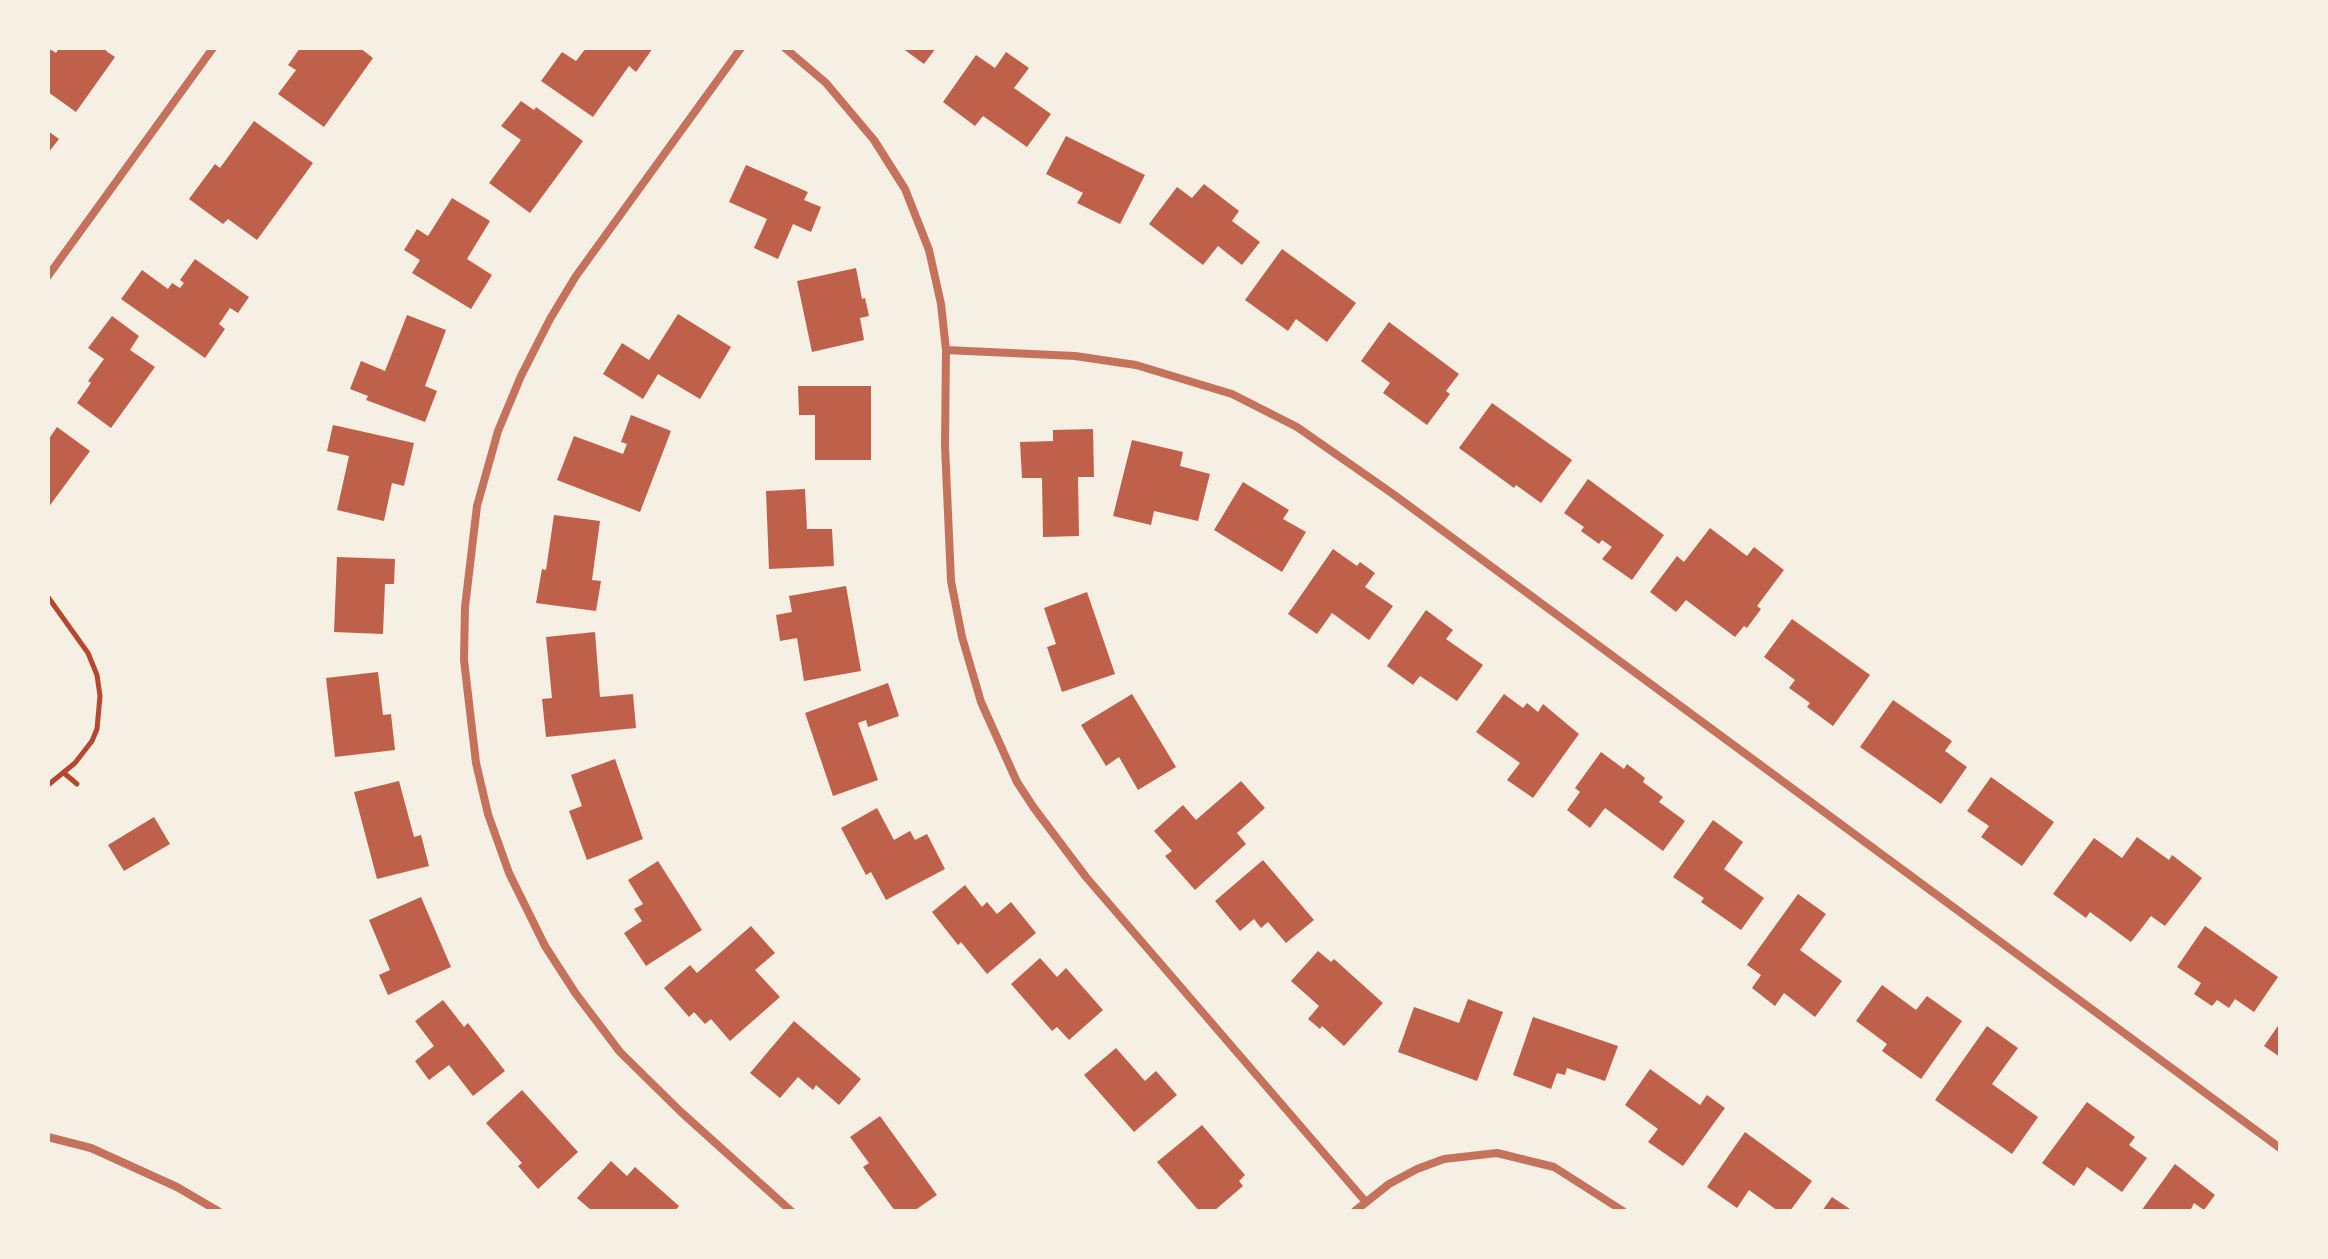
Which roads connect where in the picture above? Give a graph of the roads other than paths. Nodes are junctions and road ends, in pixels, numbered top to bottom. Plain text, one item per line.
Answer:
1 (213, 48) edge
2 (741, 48) edge
3 (785, 48) edge
4 (48, 276) edge
5 (946, 350) junction
6 (48, 1137) edge
7 (2280, 1148) edge
8 (1365, 1201) junction
9 (218, 1211) edge
10 (791, 1211) edge
11 (1355, 1211) edge
12 (1623, 1211) edge

1 - 4 street
2 - 10 street
3 - 5 street
5 - 7 street
5 - 8 street
6 - 9 street
8 - 11 street
8 - 12 street

